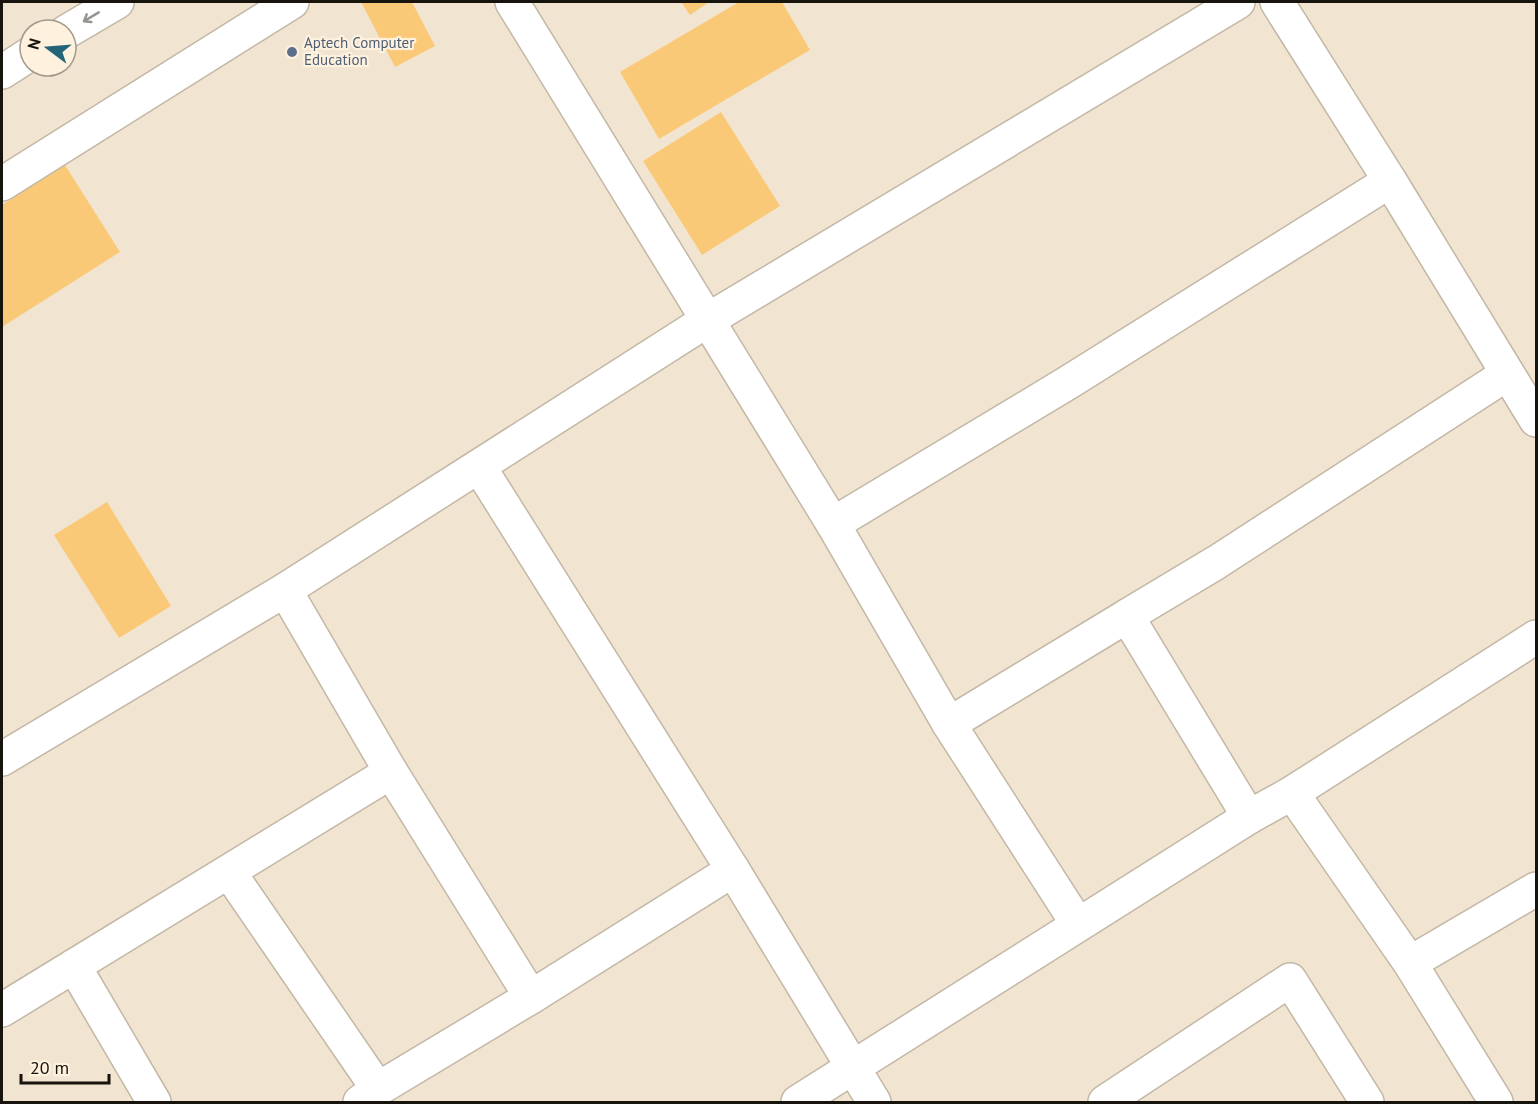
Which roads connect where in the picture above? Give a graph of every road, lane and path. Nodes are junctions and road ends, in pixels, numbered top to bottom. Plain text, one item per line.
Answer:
1 (117, 2) edge
2 (292, 2) edge
3 (512, 2) edge
4 (1238, 2) edge
5 (1277, 2) edge
6 (78, 26) edge
7 (18, 62) edge
8 (2, 72) edge
9 (1390, 181) junction
10 (2, 184) edge
11 (706, 321) junction
12 (1507, 374) junction
13 (1536, 420) edge
14 (480, 468) junction
15 (833, 524) junction
16 (285, 590) junction
17 (1127, 616) junction
18 (1536, 637) edge
19 (950, 724) junction
20 (2, 759) edge
21 (391, 772) junction
22 (1292, 793) junction
23 (1249, 817) junction
24 (733, 870) junction
25 (229, 872) junction
26 (1536, 889) edge
27 (1077, 923) junction
28 (1410, 963) junction
29 (74, 966) junction
30 (531, 997) junction
31 (2, 1010) edge
32 (853, 1068) junction
33 (369, 1096) edge
34 (154, 1102) edge
35 (798, 1102) edge
36 (874, 1102) edge
37 (1104, 1102) edge
38 (1366, 1102) edge
39 (1496, 1102) edge

1 -> 6 street
2 - 10 street
3 - 11 street
4 - 11 street
5 - 9 street
7 - 8 street
9 - 12 street
9 - 15 street
11 - 14 street
11 - 15 street
12 - 13 street
12 - 17 street
14 - 16 street
14 - 24 street
15 - 19 street
16 - 20 street
16 - 21 street
17 - 19 street
17 - 23 street
18 - 22 street
19 - 27 street
21 - 25 street
21 - 30 street
22 - 23 street
22 - 28 street
23 - 27 street
24 - 30 street
24 - 32 street
25 - 29 street
25 - 33 street
26 - 28 street
27 - 32 street
28 - 39 street
29 - 31 street
29 - 34 street
30 - 33 street
32 - 35 street
32 - 36 street
37 - 38 street

